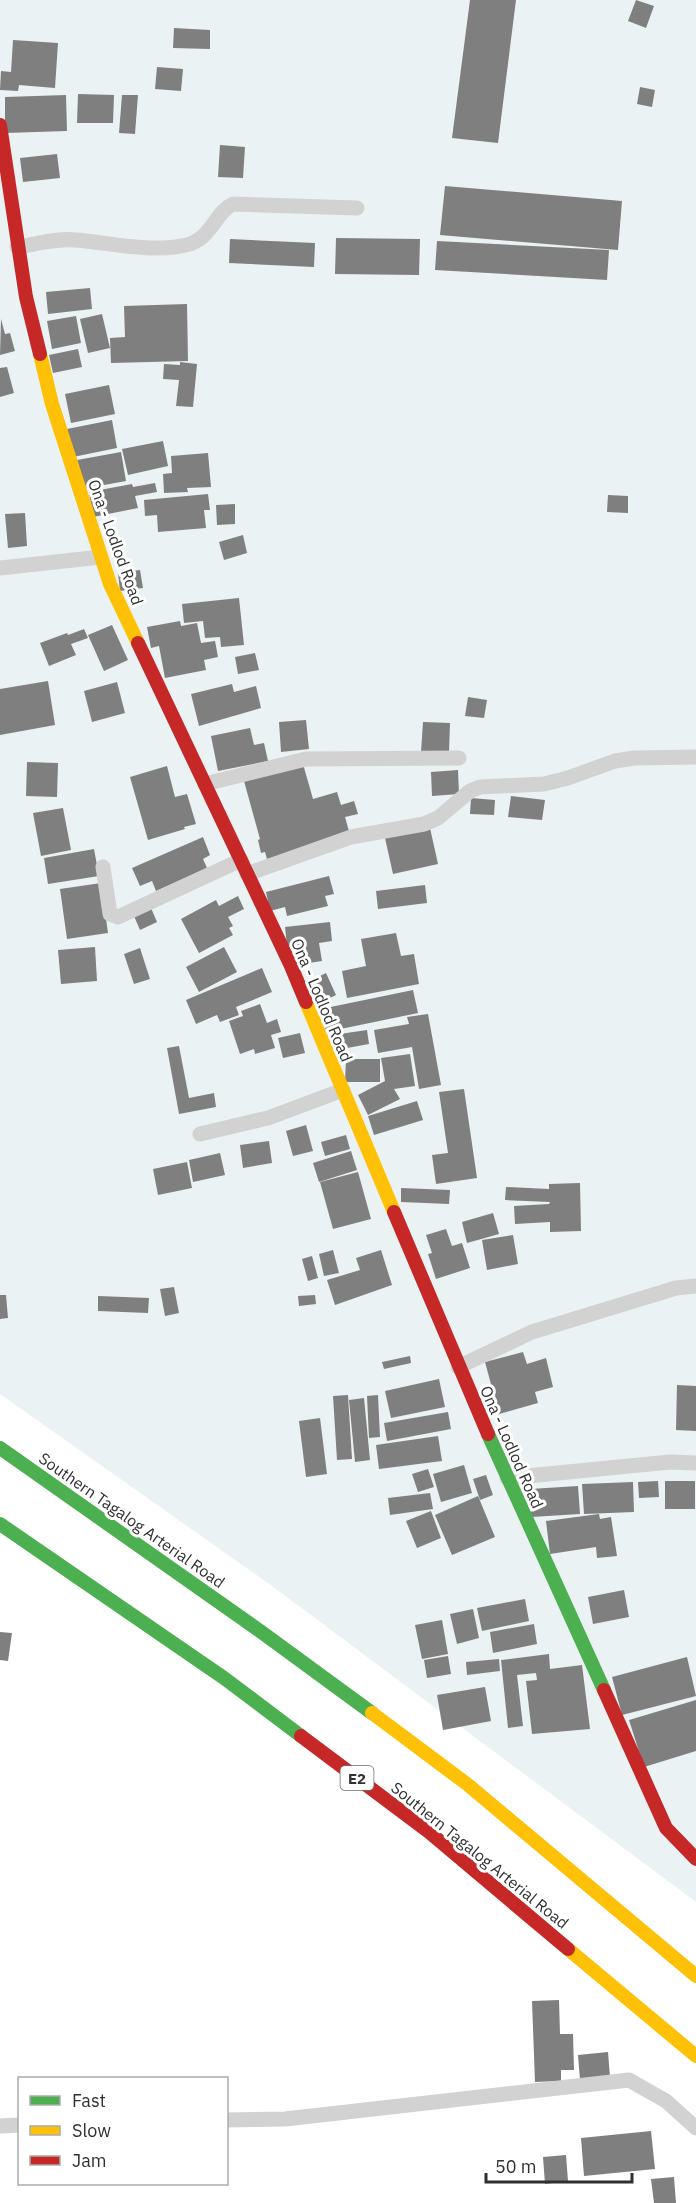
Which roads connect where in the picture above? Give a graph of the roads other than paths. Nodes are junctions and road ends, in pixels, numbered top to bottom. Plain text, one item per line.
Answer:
1 (0, 125) edge
2 (357, 208) dead end
3 (17, 247) junction
4 (101, 557) junction
5 (0, 568) edge
6 (696, 757) edge
7 (459, 758) dead end
8 (205, 784) junction
9 (103, 867) dead end
10 (244, 867) junction
11 (343, 1090) junction
12 (200, 1134) dead end
13 (696, 1286) edge
14 (458, 1367) junction
15 (0, 1448) edge
16 (696, 1463) edge
17 (507, 1478) junction
18 (0, 1524) edge
19 (696, 1859) edge
20 (696, 1976) edge
21 (696, 2056) edge
22 (228, 2120) edge
23 (18, 2125) edge
24 (0, 2126) edge
25 (696, 2128) edge

1 - 3 main road, Ona - Lodlod Road
2 - 3 street
3 - 4 main road, Ona - Lodlod Road
4 - 5 street
4 - 8 main road, Ona - Lodlod Road
6 - 10 street
7 - 8 street
8 - 10 main road, Ona - Lodlod Road
9 - 10 street
10 - 11 main road, Ona - Lodlod Road
11 - 12 street
11 - 14 main road, Ona - Lodlod Road
13 - 14 street
14 - 17 main road, Ona - Lodlod Road
15 - 20 main road, Southern Tagalog Arterial Road
16 - 17 street
17 - 19 main road, Ona - Lodlod Road
18 - 21 main road, Southern Tagalog Arterial Road / E2
22 - 25 street
23 - 24 street

